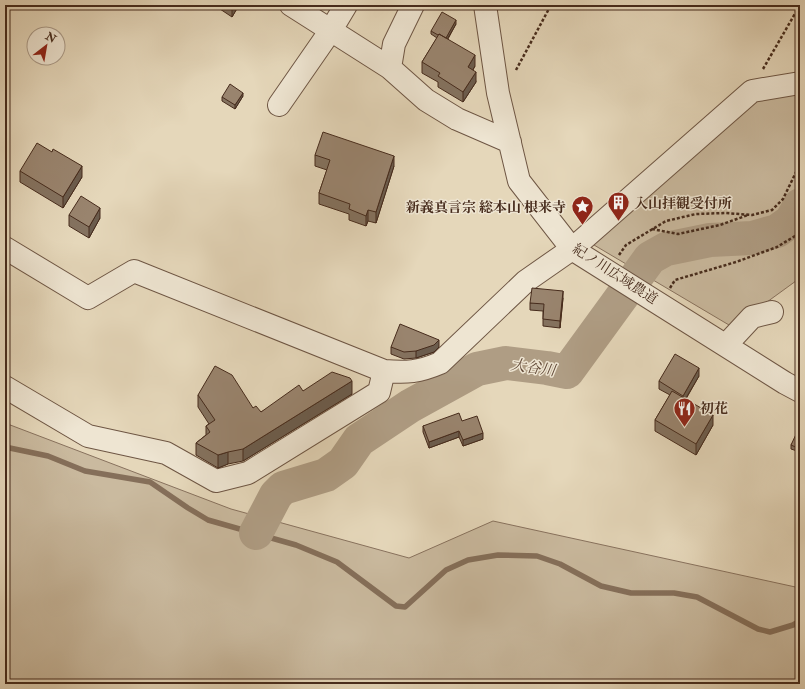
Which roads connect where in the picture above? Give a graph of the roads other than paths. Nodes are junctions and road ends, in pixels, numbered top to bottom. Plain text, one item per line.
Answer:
1 (291, 5) edge
2 (346, 5) edge
3 (413, 5) edge
4 (485, 5) edge
5 (331, 30) junction
6 (390, 68) junction
7 (800, 83) edge
8 (279, 105) dead end
9 (510, 142) junction
10 (5, 248) edge
11 (572, 249) junction
12 (772, 312) dead end
13 (726, 345) junction
14 (384, 371) junction
15 (5, 387) edge
16 (800, 391) edge

1 - 5 street
2 - 5 street
3 - 6 street
4 - 9 street, 紀ノ川広域農道
5 - 6 street
5 - 8 street
6 - 9 street
7 - 11 street
9 - 11 street, 紀ノ川広域農道
10 - 14 street
11 - 13 street, 紀ノ川広域農道
11 - 14 street
12 - 13 street
13 - 16 street, 紀ノ川広域農道
14 - 15 street

